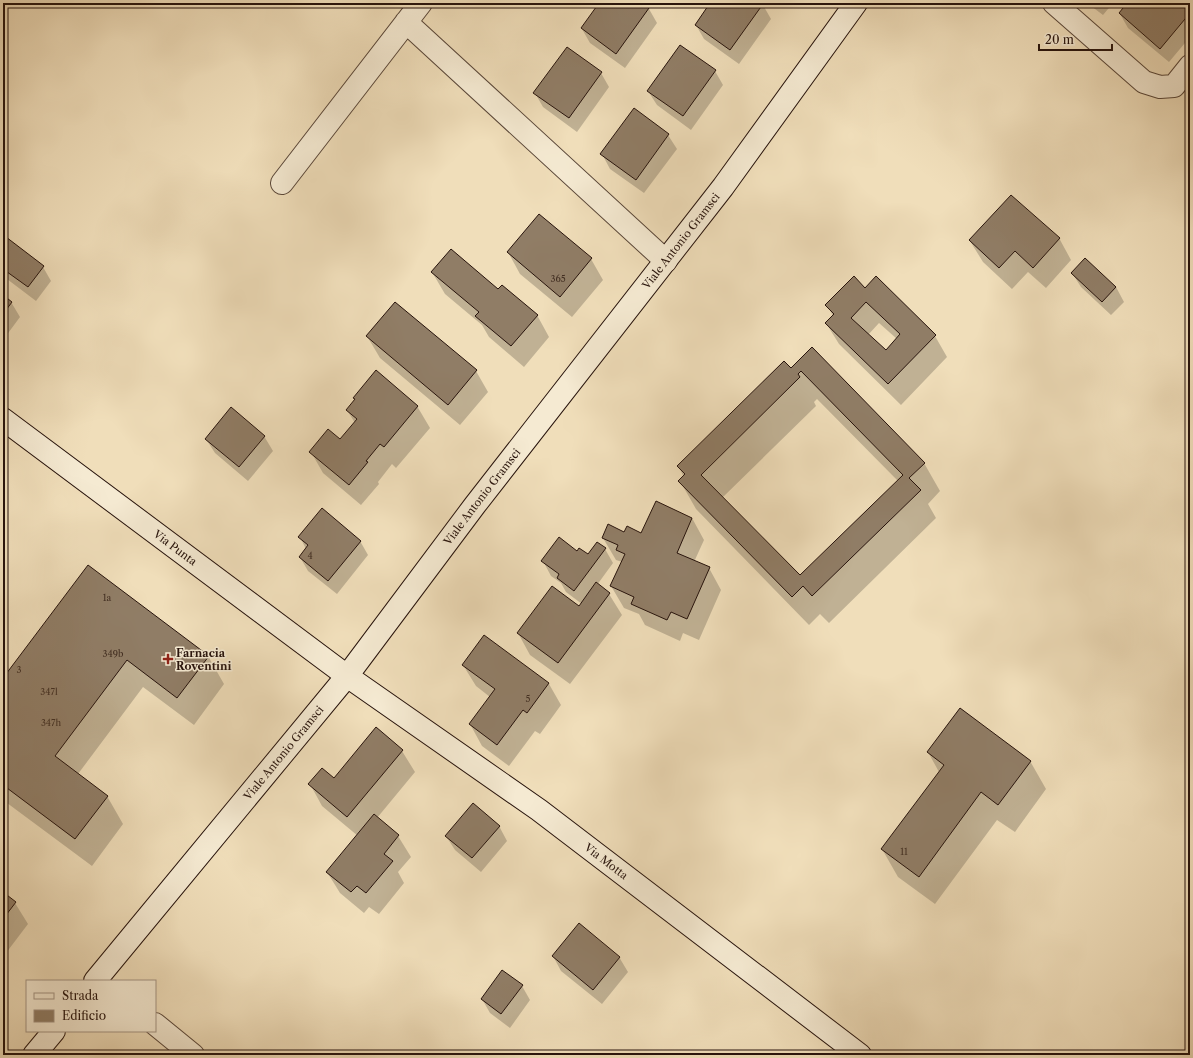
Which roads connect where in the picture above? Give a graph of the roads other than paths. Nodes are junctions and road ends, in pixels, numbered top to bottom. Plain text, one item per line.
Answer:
1 (421, 3) edge
2 (856, 3) edge
3 (1054, 3) edge
4 (406, 22) junction
5 (1190, 66) edge
6 (282, 183) dead end
7 (666, 261) junction
8 (3, 419) edge
9 (347, 676) junction
10 (101, 979) edge
11 (156, 1025) edge
12 (53, 1032) edge
13 (34, 1055) edge
14 (193, 1055) edge
15 (860, 1055) edge

1 - 4 street
2 - 7 street, Viale Antonio Gramsci
3 - 5 street
4 - 6 street
4 - 7 street
7 - 9 street, Viale Antonio Gramsci
8 - 9 street, Via Punta
9 - 10 street, Viale Antonio Gramsci
9 - 15 street, Via Motta
11 - 14 street
12 - 13 street

